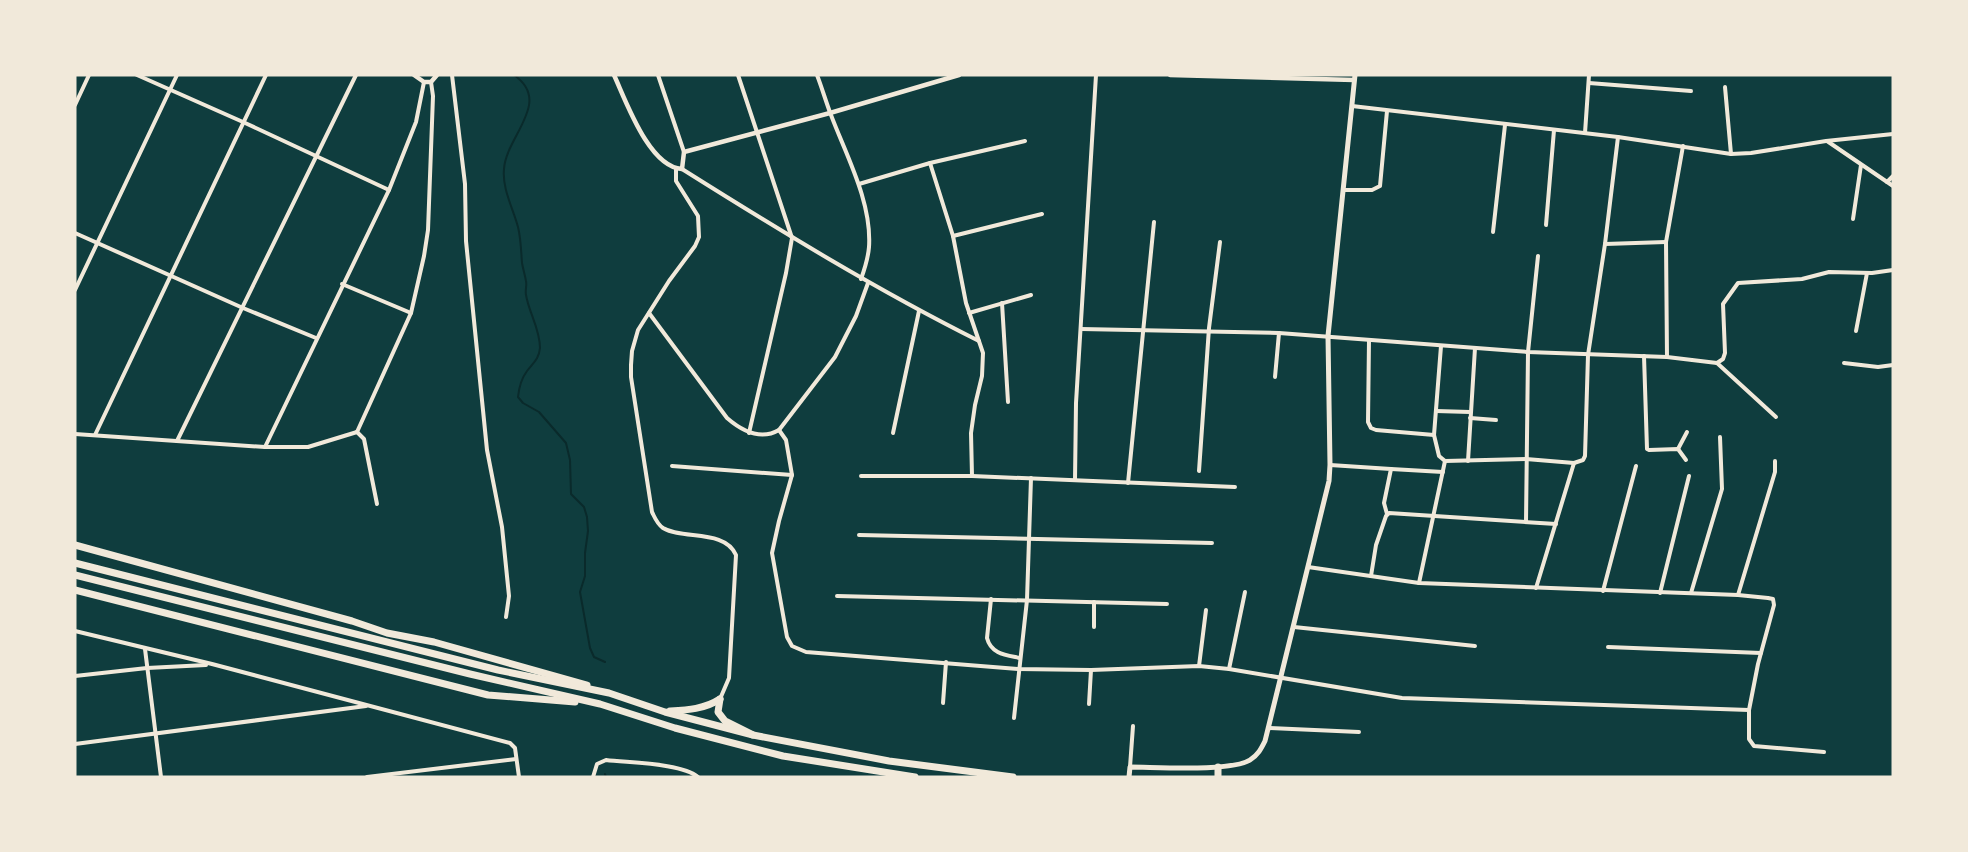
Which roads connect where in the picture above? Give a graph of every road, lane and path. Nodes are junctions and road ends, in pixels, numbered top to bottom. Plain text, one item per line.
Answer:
1 (89, 75) edge
2 (137, 75) edge
3 (177, 75) edge
4 (266, 75) edge
5 (356, 75) edge
6 (414, 75) edge
7 (437, 75) edge
8 (452, 75) edge
9 (614, 75) edge
10 (658, 75) edge
11 (738, 75) edge
12 (818, 75) edge
13 (959, 75) edge
14 (1096, 75) edge
15 (1170, 75) edge
16 (1180, 75) edge
17 (1589, 75) edge
18 (1244, 76) edge
19 (1354, 78) edge
20 (424, 82) junction
21 (431, 82) junction
22 (1589, 82) junction
23 (1725, 87) dead end
24 (169, 90) junction
25 (1691, 91) dead end
26 (75, 105) edge
27 (1352, 106) junction
28 (1387, 111) junction
29 (830, 113) junction
30 (243, 122) junction
31 (1504, 125) junction
32 (1554, 130) junction
33 (758, 132) junction
34 (1585, 133) junction
35 (1893, 134) edge
36 (1618, 137) junction
37 (1024, 141) dead end
38 (1826, 141) junction
39 (1683, 146) junction
40 (684, 152) junction
41 (1731, 154) junction
42 (316, 157) junction
43 (930, 163) junction
44 (1861, 165) junction
45 (676, 169) junction
46 (682, 169) junction
47 (1893, 176) edge
48 (1887, 182) junction
49 (859, 184) junction
50 (1893, 186) edge
51 (389, 190) junction
52 (1343, 190) junction
53 (1042, 214) dead end
54 (1853, 219) dead end
55 (1154, 222) dead end
56 (1546, 225) dead end
57 (1493, 232) dead end
58 (75, 233) edge
59 (952, 236) junction
60 (792, 238) junction
61 (1666, 242) junction
62 (98, 243) junction
63 (1220, 243) dead end
64 (1605, 244) junction
65 (1538, 256) dead end
66 (1893, 270) edge
67 (1867, 273) junction
68 (171, 275) junction
69 (861, 279) junction
70 (868, 283) junction
71 (342, 284) junction
72 (75, 290) edge
73 (1031, 295) dead end
74 (1002, 303) junction
75 (243, 308) junction
76 (919, 311) junction
77 (649, 312) junction
78 (411, 313) junction
79 (969, 313) junction
80 (1081, 329) junction
81 (1143, 330) junction
82 (1209, 331) junction
83 (1856, 331) dead end
84 (1279, 333) junction
85 (1328, 336) junction
86 (316, 338) junction
87 (1369, 340) junction
88 (979, 341) junction
89 (1442, 346) junction
90 (1475, 348) junction
91 (1528, 352) junction
92 (1588, 355) junction
93 (1644, 356) junction
94 (1667, 357) junction
95 (1717, 363) junction
96 (1844, 363) dead end
97 (1893, 365) edge
98 (1275, 377) dead end
99 (1008, 402) dead end
100 (1436, 411) junction
101 (1470, 412) junction
102 (1776, 417) dead end
103 (1470, 418) junction
104 (1496, 420) dead end
105 (779, 430) junction
106 (357, 432) junction
107 (1687, 432) dead end
108 (749, 433) junction
109 (893, 433) dead end
110 (75, 434) edge
111 (95, 435) junction
112 (1434, 435) junction
113 (1720, 437) dead end
114 (177, 441) junction
115 (265, 447) junction
116 (1678, 449) junction
117 (1526, 459) junction
118 (1686, 460) dead end
119 (1445, 461) junction
120 (1468, 461) junction
121 (1774, 461) dead end
122 (1574, 463) junction
123 (1330, 465) junction
124 (672, 466) dead end
125 (1636, 466) dead end
126 (1391, 469) junction
127 (1199, 471) dead end
128 (1443, 472) junction
129 (792, 475) junction
130 (861, 476) dead end
131 (972, 476) junction
132 (1689, 476) dead end
133 (1031, 478) junction
134 (1075, 480) junction
135 (1128, 483) junction
136 (1235, 487) dead end
137 (377, 504) dead end
138 (1387, 514) junction
139 (1433, 516) junction
140 (1526, 522) junction
141 (1556, 524) junction
142 (859, 535) dead end
143 (1030, 538) junction
144 (1212, 543) dead end
145 (75, 545) edge
146 (75, 563) edge
147 (1308, 567) junction
148 (75, 575) edge
149 (1371, 576) junction
150 (1419, 583) junction
151 (1536, 588) junction
152 (75, 590) edge
153 (1603, 591) junction
154 (1245, 592) dead end
155 (1660, 593) junction
156 (1690, 593) junction
157 (1738, 595) junction
158 (837, 596) dead end
159 (991, 599) junction
160 (1027, 600) junction
161 (1094, 602) junction
162 (1167, 604) dead end
163 (1206, 610) dead end
164 (506, 617) dead end
165 (1094, 627) dead end
166 (1294, 627) junction
167 (75, 631) edge
168 (1476, 646) dead end
169 (1608, 647) dead end
170 (145, 649) junction
171 (1761, 653) junction
172 (1020, 658) junction
173 (946, 662) junction
174 (212, 664) junction
175 (1198, 666) junction
176 (147, 668) junction
177 (1018, 669) junction
178 (1229, 669) junction
179 (1091, 670) junction
180 (75, 676) edge
181 (1281, 677) junction
182 (609, 693) junction
183 (720, 699) junction
184 (600, 704) junction
185 (943, 704) dead end
186 (1089, 704) dead end
187 (370, 705) junction
188 (1749, 710) junction
189 (665, 712) junction
190 (1014, 718) dead end
191 (1132, 726) dead end
192 (1269, 728) junction
193 (1359, 732) dead end
194 (156, 734) junction
195 (753, 735) junction
196 (75, 744) edge
197 (1824, 752) dead end
198 (516, 759) junction
199 (1130, 767) junction
200 (1218, 767) junction
201 (161, 777) edge
202 (367, 777) edge
203 (519, 777) edge
204 (593, 777) edge
205 (698, 777) edge
206 (915, 777) edge
207 (1013, 777) edge
208 (1129, 777) edge
209 (1218, 777) edge

1 - 26 street
2 - 24 street
3 - 24 street
4 - 30 street
5 - 42 street
6 - 20 street
7 - 21 street
8 - 164 street
9 - 45 street
10 - 40 street
11 - 33 street
12 - 29 street
13 - 29 street
14 - 80 street
15 - 16 street
16 - 18 street
17 - 22 street
18 - 19 street
19 - 27 main road
20 - 21 street
20 - 51 street
21 - 78 street
22 - 25 street
22 - 34 street
23 - 41 street
24 - 30 street
24 - 62 street
27 - 28 street
27 - 52 main road
28 - 31 street
28 - 52 street
29 - 33 street
29 - 49 street
30 - 42 street
30 - 68 street
31 - 32 street
31 - 57 street
32 - 34 street
32 - 56 street
33 - 40 street
33 - 60 street
34 - 36 street
35 - 38 street
36 - 39 street
36 - 64 street
37 - 43 street
38 - 41 street
38 - 44 street
39 - 41 street
39 - 61 street
40 - 46 street
42 - 51 street
42 - 75 street
43 - 49 street
43 - 59 street
44 - 48 street
44 - 54 street
45 - 46 street
45 - 77 street
46 - 60 street
47 - 48 street
48 - 50 street
49 - 69 street
51 - 71 street
52 - 85 main road
53 - 59 street
55 - 81 street
58 - 62 street
59 - 79 street
60 - 69 street
60 - 108 street
61 - 64 street
61 - 94 street
62 - 68 street
62 - 72 street
63 - 82 street
64 - 92 street
65 - 91 street
66 - 67 street
67 - 83 street
67 - 95 street
68 - 75 street
68 - 111 street
69 - 70 street
70 - 76 street
70 - 105 street
71 - 78 street
71 - 86 street
73 - 74 street
74 - 79 street
74 - 99 street
75 - 86 street
75 - 114 street
76 - 88 street
76 - 109 street
77 - 108 street
77 - 183 street
78 - 106 street
79 - 88 street
80 - 81 street
80 - 134 street
81 - 82 street
81 - 135 street
82 - 84 street
82 - 127 street
84 - 85 street
84 - 98 street
85 - 87 street
85 - 123 main road
86 - 115 street
87 - 89 street
87 - 112 street
88 - 131 street
89 - 90 street
89 - 100 street
90 - 91 street
90 - 101 street
91 - 92 street
91 - 117 street
92 - 93 street
92 - 122 street
93 - 94 street
93 - 116 street
94 - 95 street
95 - 102 street
96 - 97 street
100 - 101 street
100 - 112 street
101 - 103 street
103 - 104 street
103 - 120 street
105 - 108 street
105 - 129 street
106 - 115 street
106 - 137 street
107 - 116 street
110 - 111 street
111 - 114 street
112 - 119 street
113 - 156 street
114 - 115 street
116 - 118 street
117 - 120 street
117 - 122 street
117 - 140 street
119 - 120 street
119 - 128 street
121 - 157 street
122 - 141 street
123 - 126 street
123 - 147 main road
124 - 129 street
125 - 153 street
126 - 128 street
126 - 138 street
128 - 139 street
129 - 173 street
130 - 131 street
131 - 133 street
132 - 155 street
133 - 134 street
133 - 143 street
134 - 135 street
135 - 136 street
138 - 139 street
138 - 149 street
139 - 140 street
139 - 150 street
140 - 141 street
141 - 151 street
142 - 143 street
143 - 144 street
143 - 160 street
145 - 182 highway
146 - 182 highway
147 - 149 street
147 - 166 main road
148 - 184 highway
149 - 150 street
150 - 151 street
151 - 153 street
152 - 184 highway
153 - 155 street
154 - 178 street
155 - 156 street
156 - 157 street
157 - 171 street
158 - 159 street
159 - 160 street
159 - 172 street
160 - 161 street
160 - 172 street
161 - 162 street
161 - 165 street
163 - 175 street
166 - 168 street
166 - 181 main road
167 - 170 street
169 - 171 street
170 - 174 street
170 - 176 street
171 - 188 street
172 - 177 street
173 - 177 street
173 - 185 street
174 - 176 street
174 - 187 street
175 - 178 street
175 - 179 street
176 - 180 street
176 - 194 street
177 - 179 street
177 - 190 street
178 - 181 street
179 - 186 street
181 - 188 street
181 - 192 main road
182 - 189 highway
183 - 189 highway
183 - 195 highway
184 - 206 highway
187 - 194 street
187 - 198 street
188 - 197 street
189 - 195 highway
191 - 199 street
192 - 193 street
192 - 200 main road
194 - 196 street
194 - 201 street
195 - 207 highway
198 - 202 street
198 - 203 street
199 - 200 main road
199 - 208 main road
200 - 209 highway
204 - 205 street

